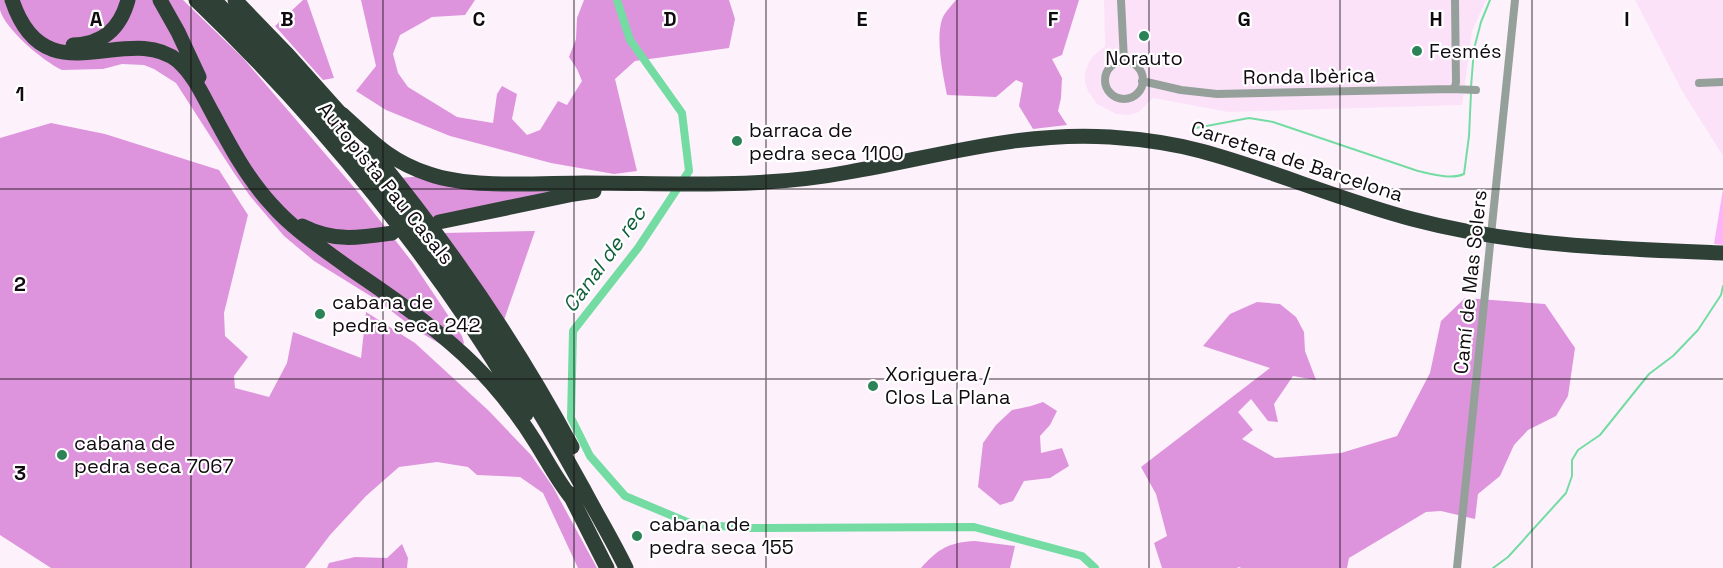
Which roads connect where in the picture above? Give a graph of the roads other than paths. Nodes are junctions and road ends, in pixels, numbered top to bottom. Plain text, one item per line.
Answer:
1 (12, 0) edge
2 (22, 0) edge
3 (128, 0) edge
4 (160, 0) edge
5 (195, 0) edge
6 (214, 0) edge
7 (235, 0) edge
8 (1121, 0) edge
9 (1455, 0) edge
10 (1515, 0) edge
11 (1124, 61) junction
12 (1143, 81) junction
13 (1723, 82) edge
14 (1699, 83) dead end
15 (1452, 89) junction
16 (1476, 90) dead end
17 (342, 114) junction
18 (225, 137) junction
19 (645, 184) junction
20 (272, 206) junction
21 (439, 222) dead end
22 (392, 233) dead end
23 (1723, 253) edge
24 (573, 500) junction
25 (617, 549) junction
26 (607, 568) edge
27 (626, 568) edge
28 (1456, 568) edge

1 - 18 highway
2 - 3 highway
4 - 18 highway
5 - 24 highway, Autopista Pau Casals
6 - 25 highway, Autopista Pau Casals
7 - 17 highway
8 - 11 street
9 - 15 street
10 - 28 street, Camí de Mas Solers
11 - 12 street
11 - 12 street
12 - 15 street, Ronda Ibèrica
13 - 14 street
15 - 16 street, Ronda Ibèrica
17 - 19 highway
17 - 25 highway
18 - 20 highway
19 - 21 highway
19 - 23 highway, Carretera de Barcelona
20 - 22 highway
20 - 24 highway
24 - 26 highway, Autopista Pau Casals
25 - 27 highway, Autopista Pau Casals

